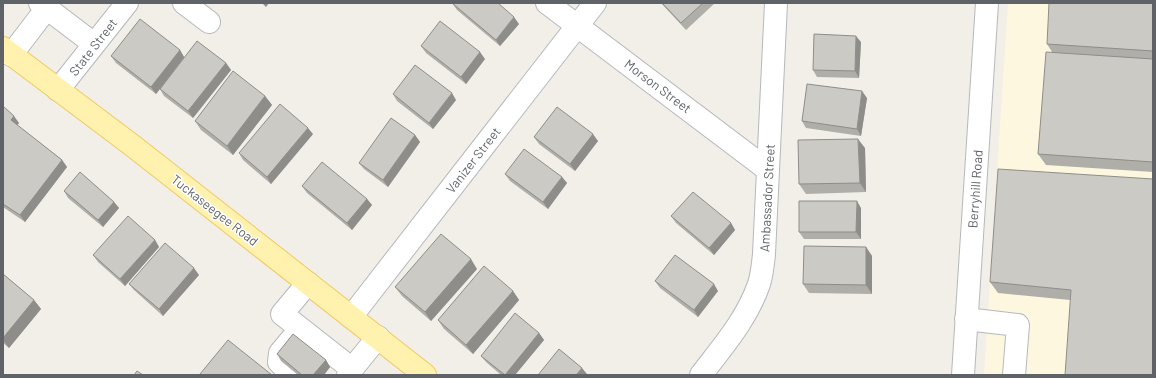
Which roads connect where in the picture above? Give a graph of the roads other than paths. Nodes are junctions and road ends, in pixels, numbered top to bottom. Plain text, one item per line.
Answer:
1 (127, 3) edge
2 (184, 3) edge
3 (547, 3) edge
4 (595, 3) edge
5 (776, 3) edge
6 (987, 3) edge
7 (44, 6) edge
8 (209, 22) dead end
9 (577, 26) junction
10 (94, 44) junction
11 (7, 52) edge
12 (58, 90) junction
13 (768, 170) junction
14 (308, 284) junction
15 (351, 317) junction
16 (966, 319) junction
17 (300, 327) junction
18 (378, 337) junction
19 (350, 372) edge
20 (292, 375) edge
21 (424, 375) edge
22 (700, 375) edge
23 (964, 375) edge
24 (1014, 375) edge

1 - 10 street, State Street
2 - 8 street
3 - 9 street, Morson Street
4 - 9 street, Vanizer Street
5 - 13 street, Ambassador Street
6 - 16 street, Berryhill Road
7 - 10 street
7 - 11 street
9 - 13 street, Morson Street
9 - 15 street, Vanizer Street
10 - 12 street, State Street
11 - 12 main road, Tuckaseegee Road
12 - 14 main road, Tuckaseegee Road
13 - 22 street, Ambassador Street
14 - 15 main road, Tuckaseegee Road
14 - 17 street
15 - 18 main road, Tuckaseegee Road
16 - 23 street, Berryhill Road
16 - 24 street
17 - 19 street
17 - 20 street
18 - 19 street
18 - 21 main road, Tuckaseegee Road

